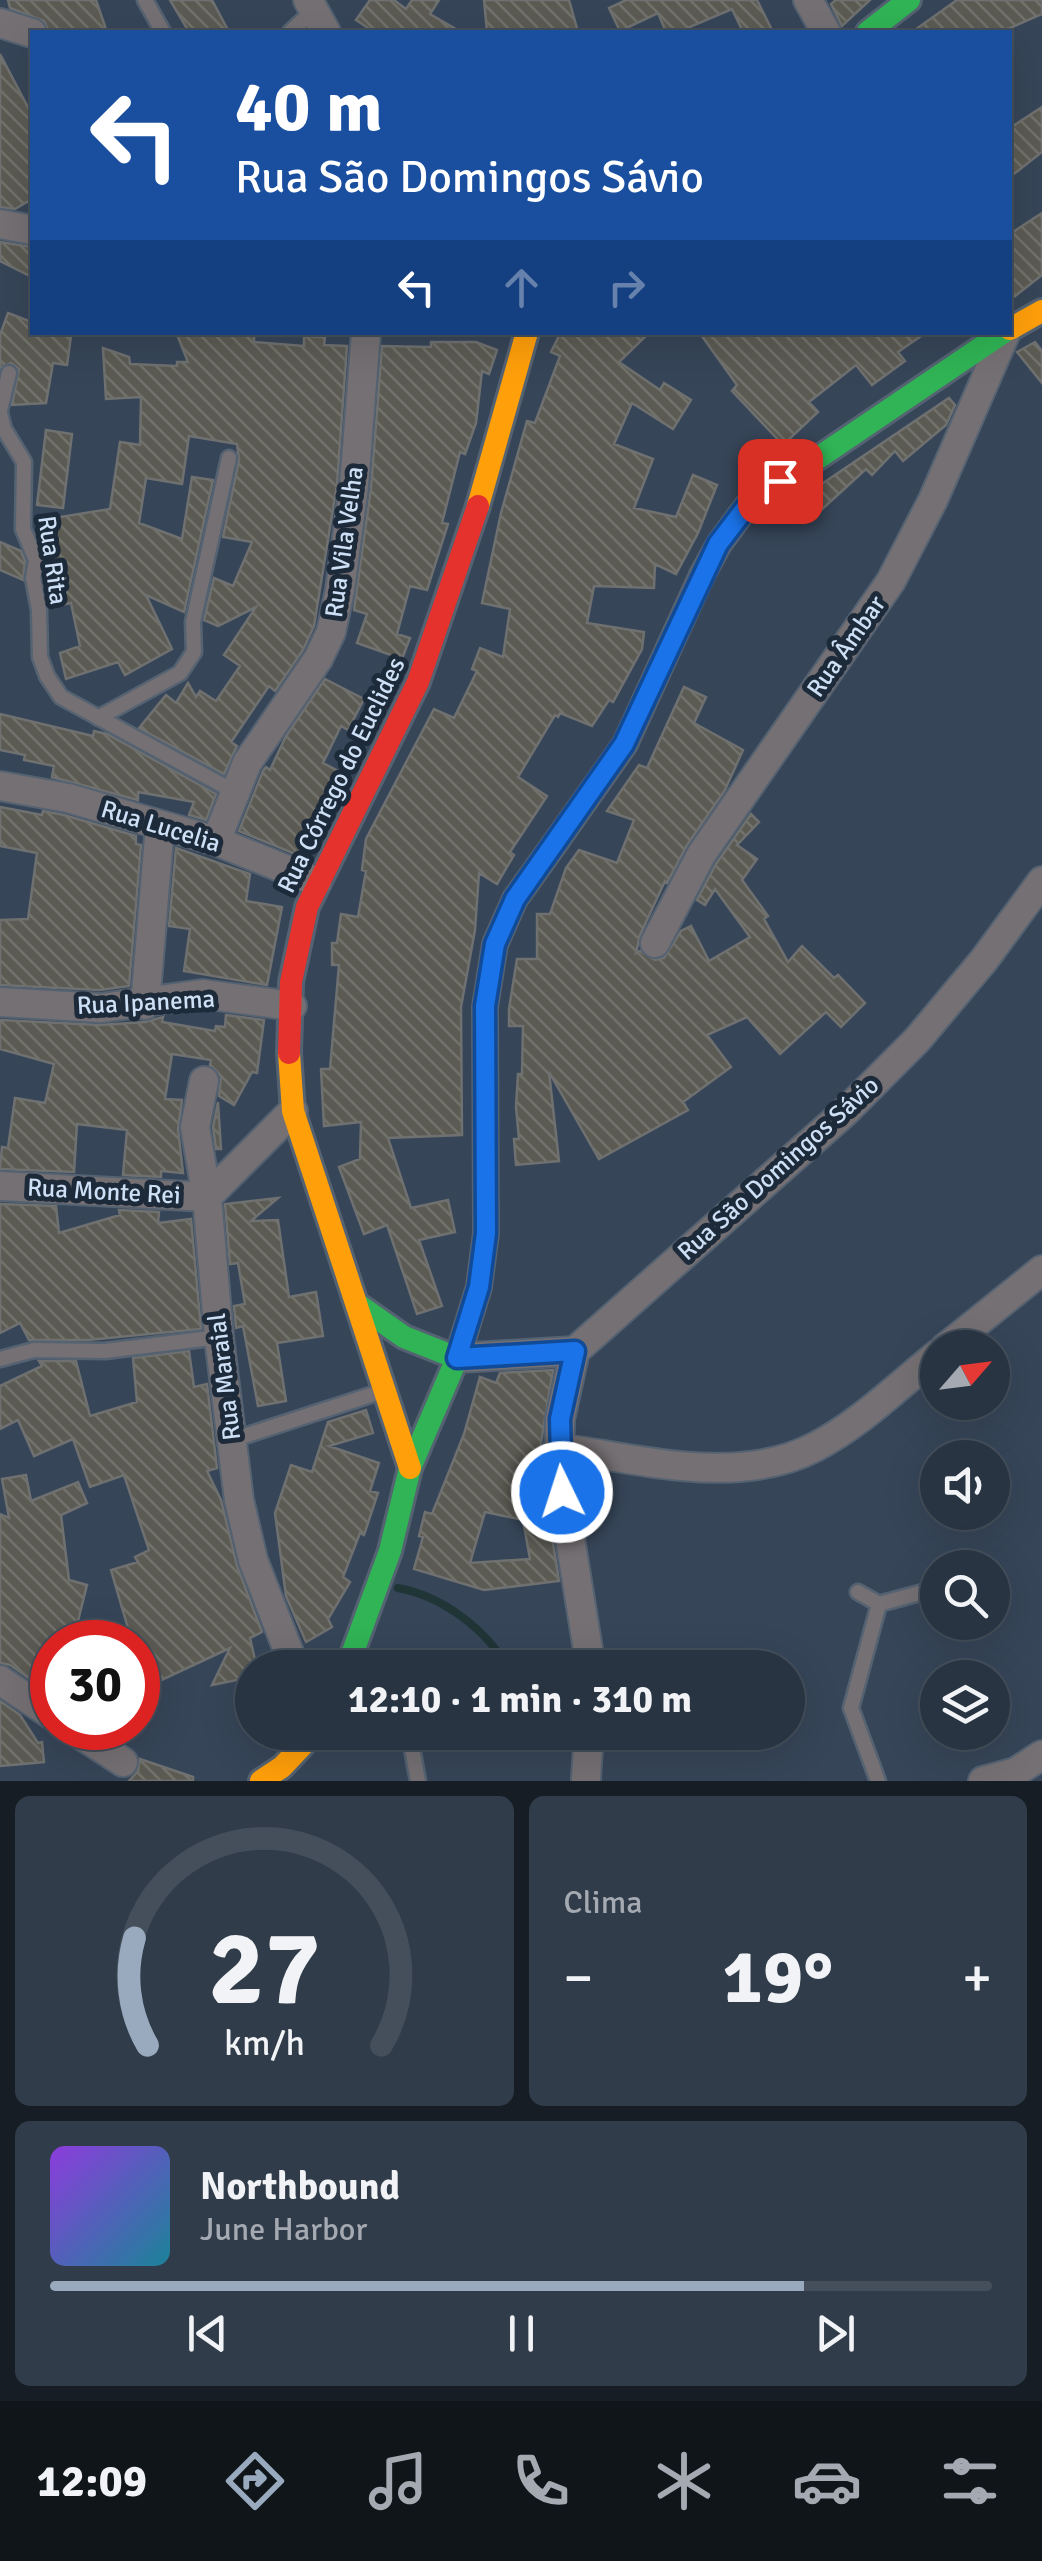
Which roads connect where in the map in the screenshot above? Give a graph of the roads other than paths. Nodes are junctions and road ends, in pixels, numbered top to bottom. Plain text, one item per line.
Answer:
1 (145, 0) edge
2 (808, 0) edge
3 (910, 0) edge
4 (316, 14) edge
5 (0, 23) edge
6 (162, 30) edge
7 (293, 30) edge
8 (825, 30) edge
9 (871, 30) edge
10 (30, 33) edge
11 (1042, 311) edge
12 (1012, 328) edge
13 (366, 335) edge
14 (526, 335) edge
15 (1001, 335) edge
16 (1005, 335) edge
17 (9, 373) dead end
18 (0, 412) edge
19 (229, 458) dead end
20 (98, 718) junction
21 (0, 786) edge
22 (233, 791) junction
23 (160, 825) junction
24 (216, 841) junction
25 (1042, 881) edge
26 (317, 882) junction
27 (655, 943) dead end
28 (0, 1002) edge
29 (144, 1004) junction
30 (292, 1006) junction
31 (204, 1082) dead end
32 (292, 1112) junction
33 (0, 1186) edge
34 (207, 1198) junction
35 (1042, 1270) edge
36 (358, 1304) junction
37 (968, 1330) edge
38 (219, 1337) junction
39 (575, 1351) junction
40 (457, 1358) junction
41 (0, 1359) edge
42 (920, 1368) edge
43 (386, 1391) junction
44 (232, 1440) junction
45 (558, 1448) junction
46 (410, 1468) junction
47 (858, 1592) dead end
48 (920, 1593) edge
49 (879, 1604) junction
50 (288, 1650) edge
51 (354, 1650) edge
52 (588, 1650) edge
53 (0, 1680) edge
54 (30, 1700) edge
55 (105, 1750) edge
56 (299, 1750) edge
57 (315, 1750) edge
58 (412, 1750) edge
59 (587, 1750) edge
60 (1042, 1755) edge
61 (123, 1762) dead end
62 (312, 1766) dead end
63 (1015, 1776) edge
64 (583, 1780) edge
65 (261, 1781) edge
66 (418, 1781) edge
67 (878, 1781) edge
68 (983, 1781) edge

1 - 6 lane
2 - 8 street
3 - 9 main road
4 - 7 lane
5 - 10 street
11 - 12 main road
13 - 22 street, Rua Vila Velha
14 - 26 main road, Rua Córrego do Euclides
15 - 40 main road
16 - 27 street, Rua Âmbar
17 - 18 lane, Rua Rita
18 - 20 lane, Rua Rita
19 - 20 lane
20 - 22 lane, Rua Rita
21 - 23 street, Rua Lucelia
22 - 24 street, Rua Vila Velha
23 - 24 street, Rua Lucelia
23 - 29 street
24 - 26 street, Rua Lucelia
25 - 39 street, Rua São Domingos Sávio
26 - 30 main road, Rua Córrego do Euclides
28 - 29 street, Rua Ipanema
29 - 30 street, Rua Ipanema
30 - 32 main road, Rua Córrego do Euclides
31 - 34 street, Rua Maraial
32 - 34 street
32 - 36 main road, Rua Córrego do Euclides
33 - 34 street, Rua Monte Rei
34 - 38 street, Rua Maraial
35 - 37 street
36 - 40 main road
36 - 43 main road, Rua Córrego do Euclides
38 - 41 lane
38 - 44 street, Rua Maraial
39 - 40 street
39 - 45 street
40 - 46 main road
42 - 45 street
43 - 44 lane
43 - 46 main road, Rua Córrego do Euclides
44 - 50 street, Rua Maraial
45 - 52 street
46 - 51 main road
47 - 49 lane
48 - 49 lane
49 - 67 lane
53 - 54 street
55 - 61 street
56 - 65 main road
57 - 62 main road
58 - 66 lane
59 - 64 street
60 - 63 street
63 - 68 street

